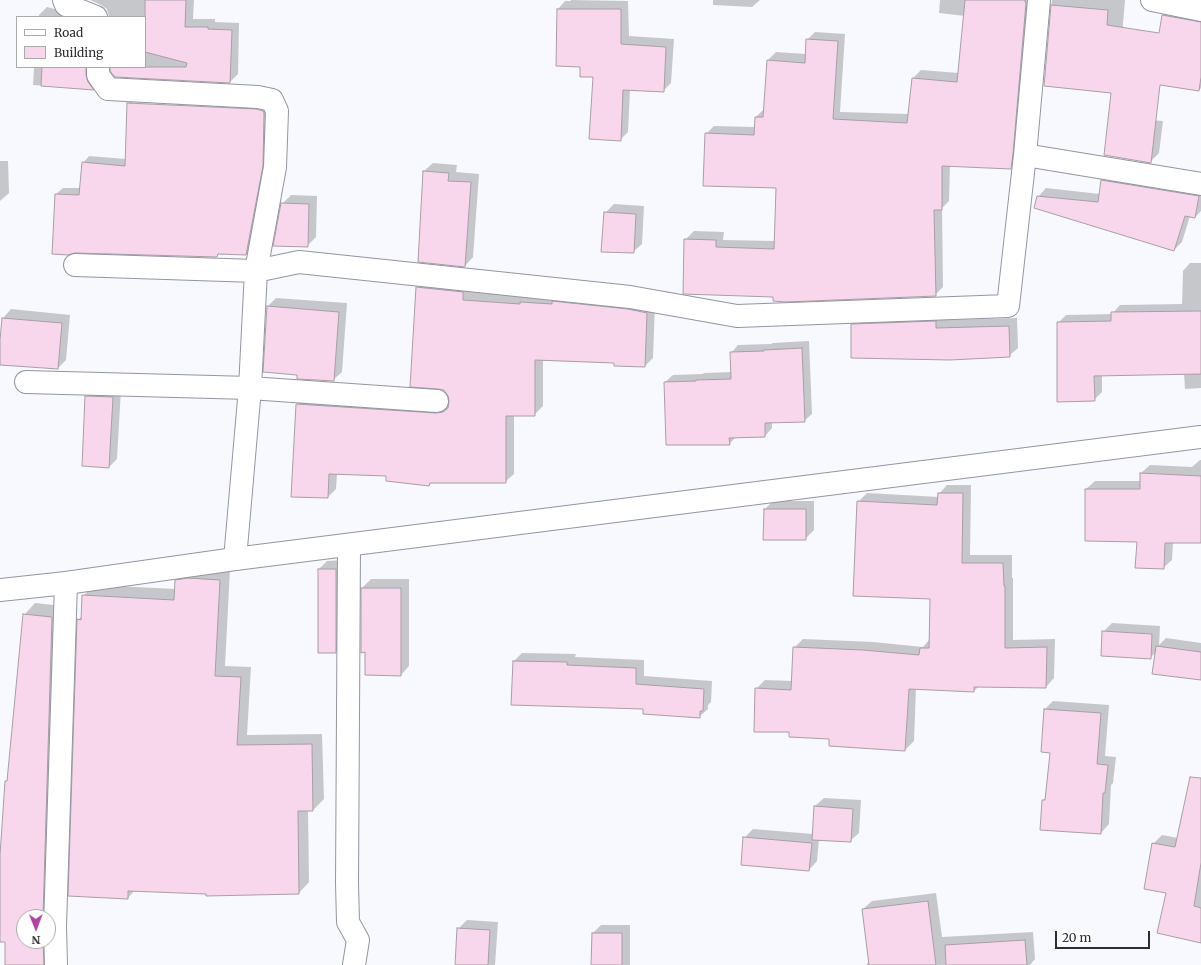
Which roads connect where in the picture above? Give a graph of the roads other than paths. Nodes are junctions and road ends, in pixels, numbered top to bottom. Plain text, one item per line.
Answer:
1 (64, 0) edge
2 (1039, 0) edge
3 (1152, 0) edge
4 (1201, 10) edge
5 (94, 16) edge
6 (98, 68) edge
7 (1025, 155) junction
8 (1201, 184) edge
9 (75, 265) dead end
10 (256, 271) junction
11 (26, 382) dead end
12 (250, 388) junction
13 (437, 401) dead end
14 (1201, 437) edge
15 (349, 545) junction
16 (235, 559) junction
17 (66, 583) junction
18 (0, 590) edge
19 (56, 965) edge
20 (354, 965) edge

1 - 5 street
2 - 7 street
3 - 4 street
6 - 10 street
7 - 8 street
7 - 10 street
9 - 10 street
10 - 12 street
11 - 12 street
12 - 13 street
12 - 16 street
14 - 15 street
15 - 16 street
15 - 20 street
16 - 17 street
17 - 18 street
17 - 19 street

